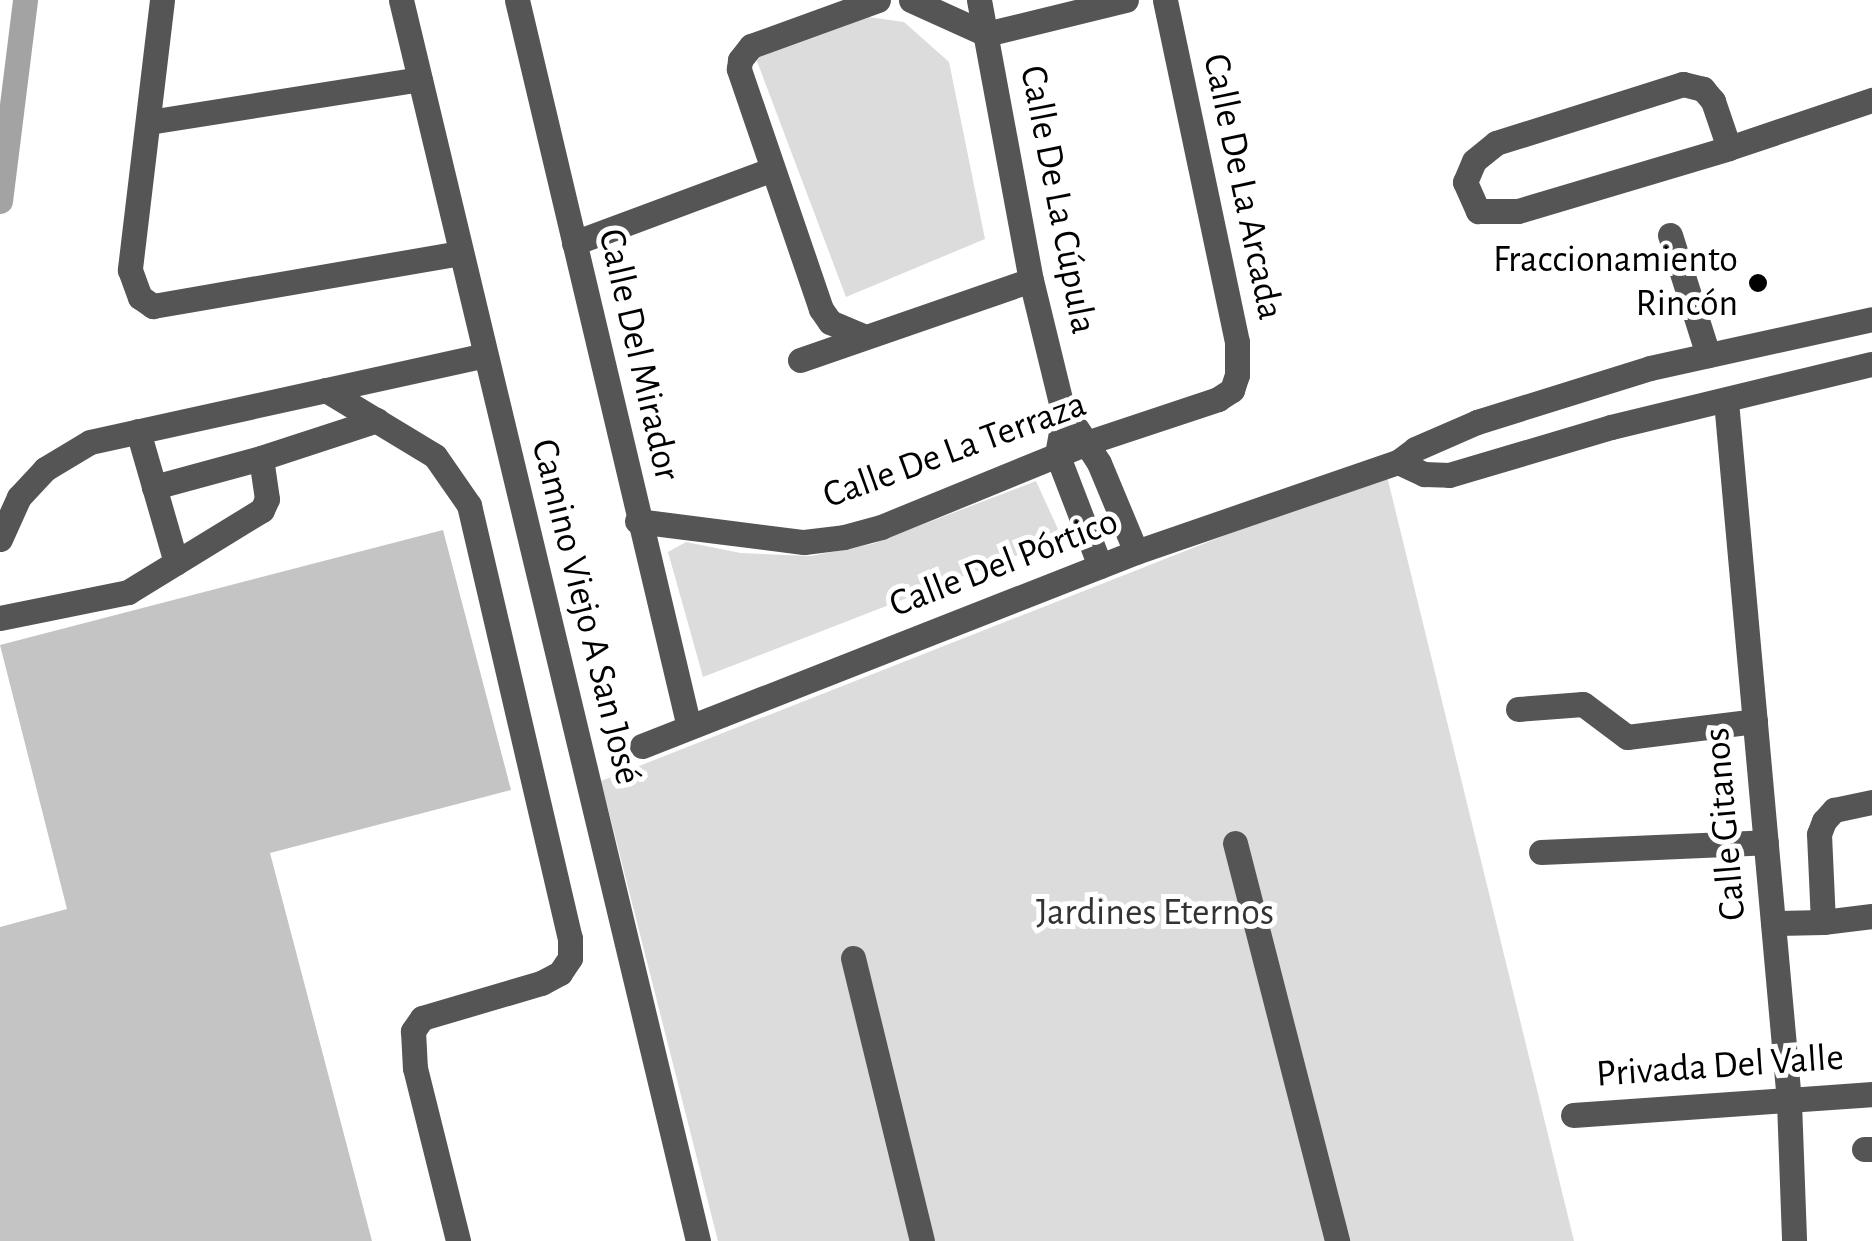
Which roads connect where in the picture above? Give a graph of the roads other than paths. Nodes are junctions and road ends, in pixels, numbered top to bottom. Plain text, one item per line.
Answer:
1 (162, 0) edge
2 (400, 0) edge
3 (516, 0) edge
4 (878, 0) edge
5 (910, 0) edge
6 (979, 0) edge
7 (1126, 0) edge
8 (1165, 0) edge
9 (986, 34) junction
10 (420, 79) junction
11 (1872, 100) edge
12 (149, 122) junction
13 (1729, 148) junction
14 (770, 170) junction
15 (1670, 235) dead end
16 (574, 243) junction
17 (458, 254) junction
18 (1031, 280) junction
19 (1872, 319) edge
20 (863, 336) junction
21 (1708, 355) junction
22 (485, 356) junction
23 (800, 360) dead end
24 (1872, 364) edge
25 (326, 390) junction
26 (1232, 390) joint
27 (1726, 401) junction
28 (1064, 414) junction
29 (377, 420) junction
30 (138, 431) junction
31 (1088, 442) junction
32 (1057, 454) junction
33 (261, 458) junction
34 (1398, 462) junction
35 (154, 487) junction
36 (637, 521) junction
37 (0, 539) edge
38 (1136, 552) junction
39 (176, 562) junction
40 (1100, 566) junction
41 (0, 618) edge
42 (1518, 709) dead end
43 (1755, 721) junction
44 (689, 727) junction
45 (642, 746) dead end
46 (1872, 802) edge
47 (1766, 842) junction
48 (1235, 843) dead end
49 (1541, 852) dead end
50 (1872, 916) edge
51 (1823, 922) junction
52 (1773, 924) junction
53 (852, 958) dead end
54 (1872, 1094) edge
55 (1789, 1102) junction
56 (1574, 1115) dead end
57 (458, 1241) edge
58 (698, 1241) edge
59 (922, 1241) edge
60 (1337, 1241) edge
61 (1794, 1241) edge

1 - 12 street
2 - 10 street, Camino Viejo A San José
3 - 16 street, Calle Del Mirador
4 - 14 street
5 - 9 street
6 - 9 street, Calle De La Cúpula
7 - 9 street
8 - 26 street, Calle De La Arcada
9 - 18 street, Calle De La Cúpula
10 - 12 street
10 - 17 street, Camino Viejo A San José
11 - 13 street
12 - 17 street
13 - 13 street
14 - 16 street
14 - 20 street
15 - 21 street
16 - 36 street, Calle Del Mirador
17 - 22 street, Camino Viejo A San José
18 - 20 street
18 - 28 street, Calle De La Cúpula
19 - 21 street, Calle Del Pórtico
20 - 23 street
21 - 34 street, Calle Del Pórtico
22 - 25 street
22 - 58 street, Camino Viejo A San José
24 - 27 street
25 - 29 street
25 - 30 street
26 - 31 street, Calle De La Terraza
27 - 34 street
27 - 43 street, Calle Gitanos
28 - 31 street, Calle De La Cúpula
28 - 32 street, Calle De La Cúpula
29 - 33 street
29 - 57 street
30 - 35 street
30 - 37 street
31 - 32 street, Calle De La Terraza
31 - 38 street, Calle De La Cúpula
32 - 36 street, Calle De La Terraza
32 - 40 street
33 - 35 street
33 - 39 street
34 - 38 street, Calle Del Pórtico
35 - 39 street
36 - 44 street, Calle Del Mirador
38 - 40 street, Calle Del Pórtico
39 - 41 street
40 - 44 street, Calle Del Pórtico
42 - 43 street
43 - 47 street, Calle Gitanos
44 - 45 street, Calle Del Pórtico
46 - 51 street
47 - 49 street
47 - 52 street, Calle Gitanos
48 - 60 street
50 - 51 street
51 - 52 street
52 - 55 street, Calle Gitanos
53 - 59 street
54 - 55 street, Privada Del Valle
55 - 56 street, Privada Del Valle
55 - 61 street, Calle Gitanos

